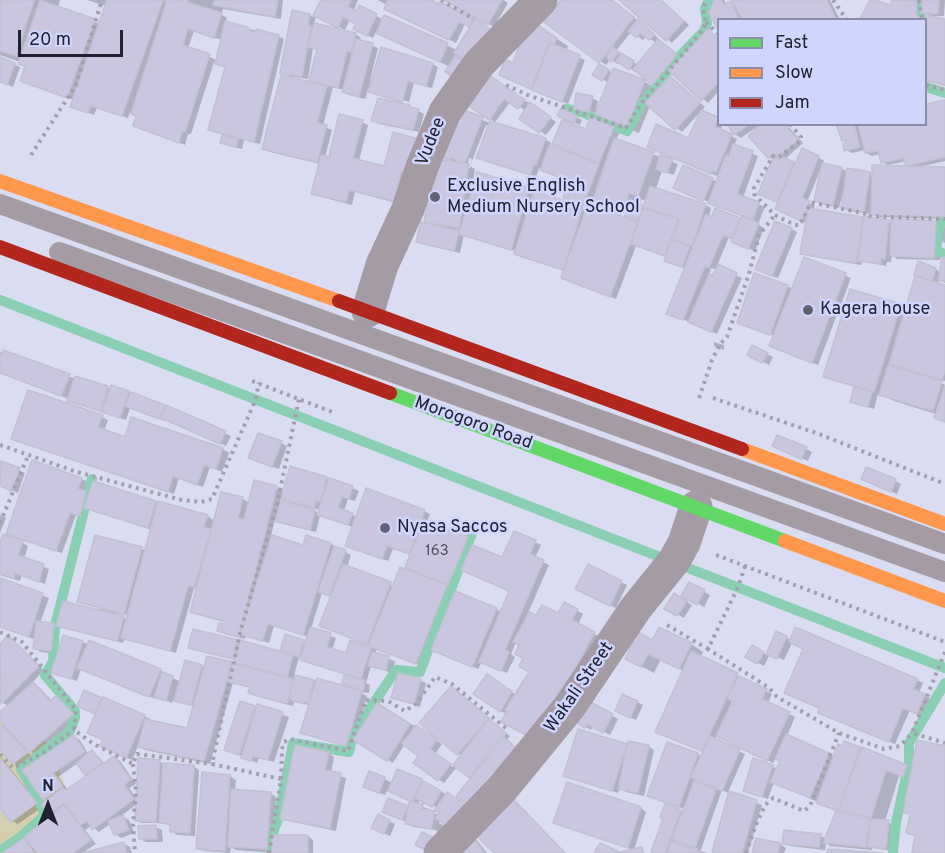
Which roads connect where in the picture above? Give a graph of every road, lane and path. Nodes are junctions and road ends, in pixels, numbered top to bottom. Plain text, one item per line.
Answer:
1 (102, 0) edge
2 (541, 0) edge
3 (706, 0) edge
4 (833, 0) edge
5 (919, 0) edge
6 (846, 18) edge
7 (922, 18) edge
8 (706, 22) junction
9 (717, 33) edge
10 (479, 64) junction
11 (927, 85) edge
12 (945, 90) edge
13 (792, 126) edge
14 (0, 181) edge
15 (17, 188) junction
16 (0, 204) edge
17 (775, 215) junction
18 (945, 219) edge
19 (0, 231) edge
20 (0, 248) edge
21 (368, 311) junction
22 (275, 351) junction
23 (299, 399) dead end
24 (687, 428) junction
25 (0, 445) edge
26 (28, 456) junction
27 (696, 507) junction
28 (0, 523) edge
29 (945, 524) edge
30 (945, 544) edge
31 (745, 566) dead end
32 (945, 572) edge
33 (945, 601) edge
34 (636, 608) junction
35 (0, 632) edge
36 (708, 649) junction
37 (945, 652) edge
38 (74, 730) junction
39 (839, 733) junction
40 (912, 733) junction
41 (945, 743) edge
42 (535, 750) junction
43 (0, 754) edge
44 (133, 764) junction
45 (212, 764) junction
46 (281, 779) junction
47 (135, 853) edge
48 (269, 853) edge
49 (440, 853) edge
50 (746, 853) edge

1 - 15 path
2 - 10 street, Vudee
3 - 8 path
4 - 6 path
5 - 7 path
8 - 9 path
8 - 10 path
10 - 21 street, Vudee
11 - 12 path
13 - 17 path
14 - 15 highway
15 - 21 highway
16 - 30 lane
17 - 18 path
17 - 24 path
19 - 32 lane, Morogoro Road
20 - 22 highway, Morogoro Road
21 - 24 highway
22 - 26 path
22 - 27 highway, Morogoro Road
23 - 45 path
24 - 29 highway
25 - 26 path
26 - 28 path
27 - 33 highway, Morogoro Road
27 - 34 street, Wakali Street
31 - 36 path
34 - 36 path
34 - 42 street, Wakali Street
35 - 38 path
36 - 39 path
37 - 40 path
38 - 43 path
38 - 44 path
39 - 40 path
39 - 50 path
40 - 41 path
42 - 46 path
42 - 49 street, Wakali Street
44 - 45 path
44 - 47 path
45 - 46 path
46 - 48 path

